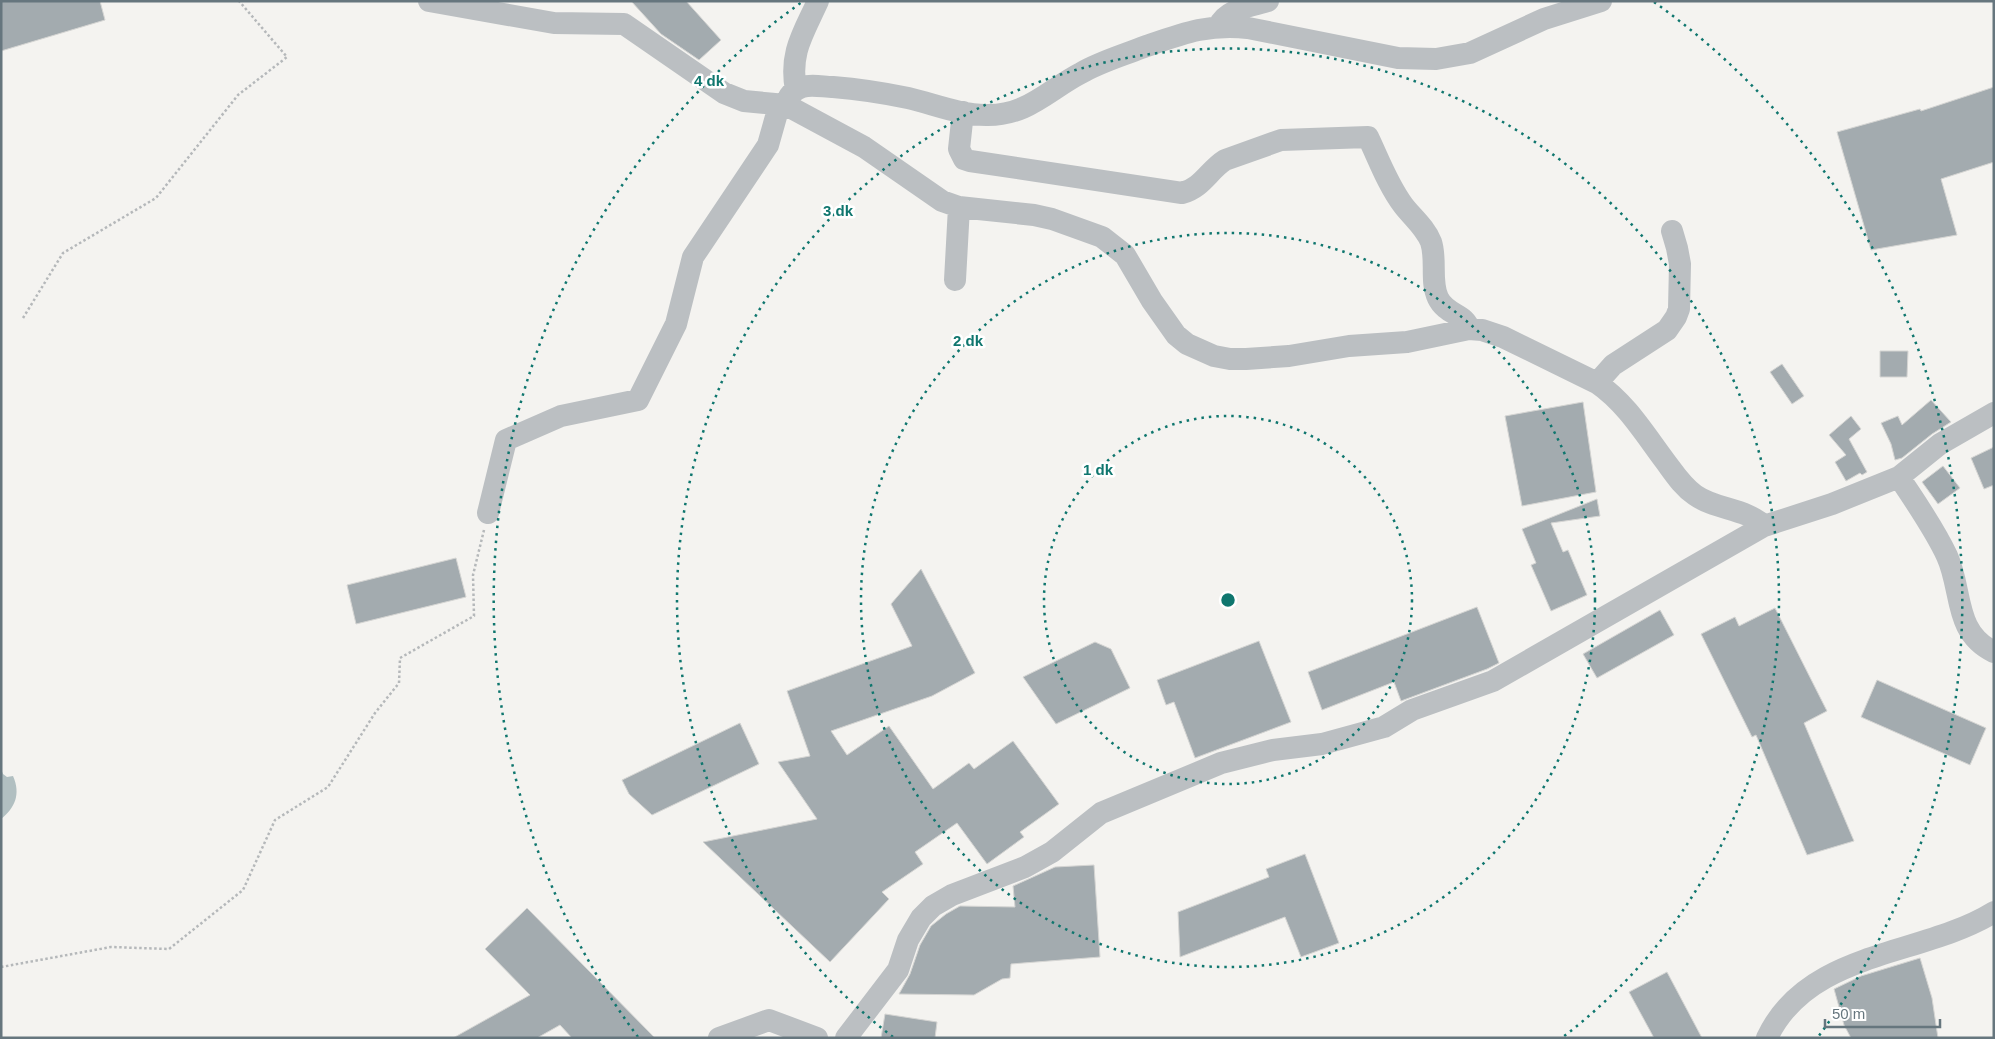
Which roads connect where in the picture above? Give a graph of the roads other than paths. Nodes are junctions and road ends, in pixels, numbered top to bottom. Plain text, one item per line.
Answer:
1 (429, 1) edge
2 (818, 1) edge
3 (1268, 1) edge
4 (1601, 1) edge
5 (1219, 26) junction
6 (787, 100) junction
7 (963, 112) junction
8 (959, 207) junction
9 (1672, 231) dead end
10 (955, 280) dead end
11 (1470, 329) junction
12 (1598, 383) junction
13 (1994, 413) edge
14 (1899, 477) junction
15 (488, 513) road end
16 (1764, 526) junction
17 (1994, 652) edge
18 (1994, 912) edge
19 (719, 1038) edge
20 (818, 1038) edge
21 (846, 1038) edge
22 (1766, 1038) edge

1 - 6 street
2 - 6 street
3 - 5 street
4 - 5 street
5 - 7 street
6 - 7 street
6 - 8 street
6 - 15 street
7 - 11 street
8 - 10 street
8 - 11 street
9 - 12 street
11 - 12 street
12 - 16 street
13 - 14 street
14 - 16 street
14 - 17 street
16 - 21 street
18 - 22 street
19 - 20 street

